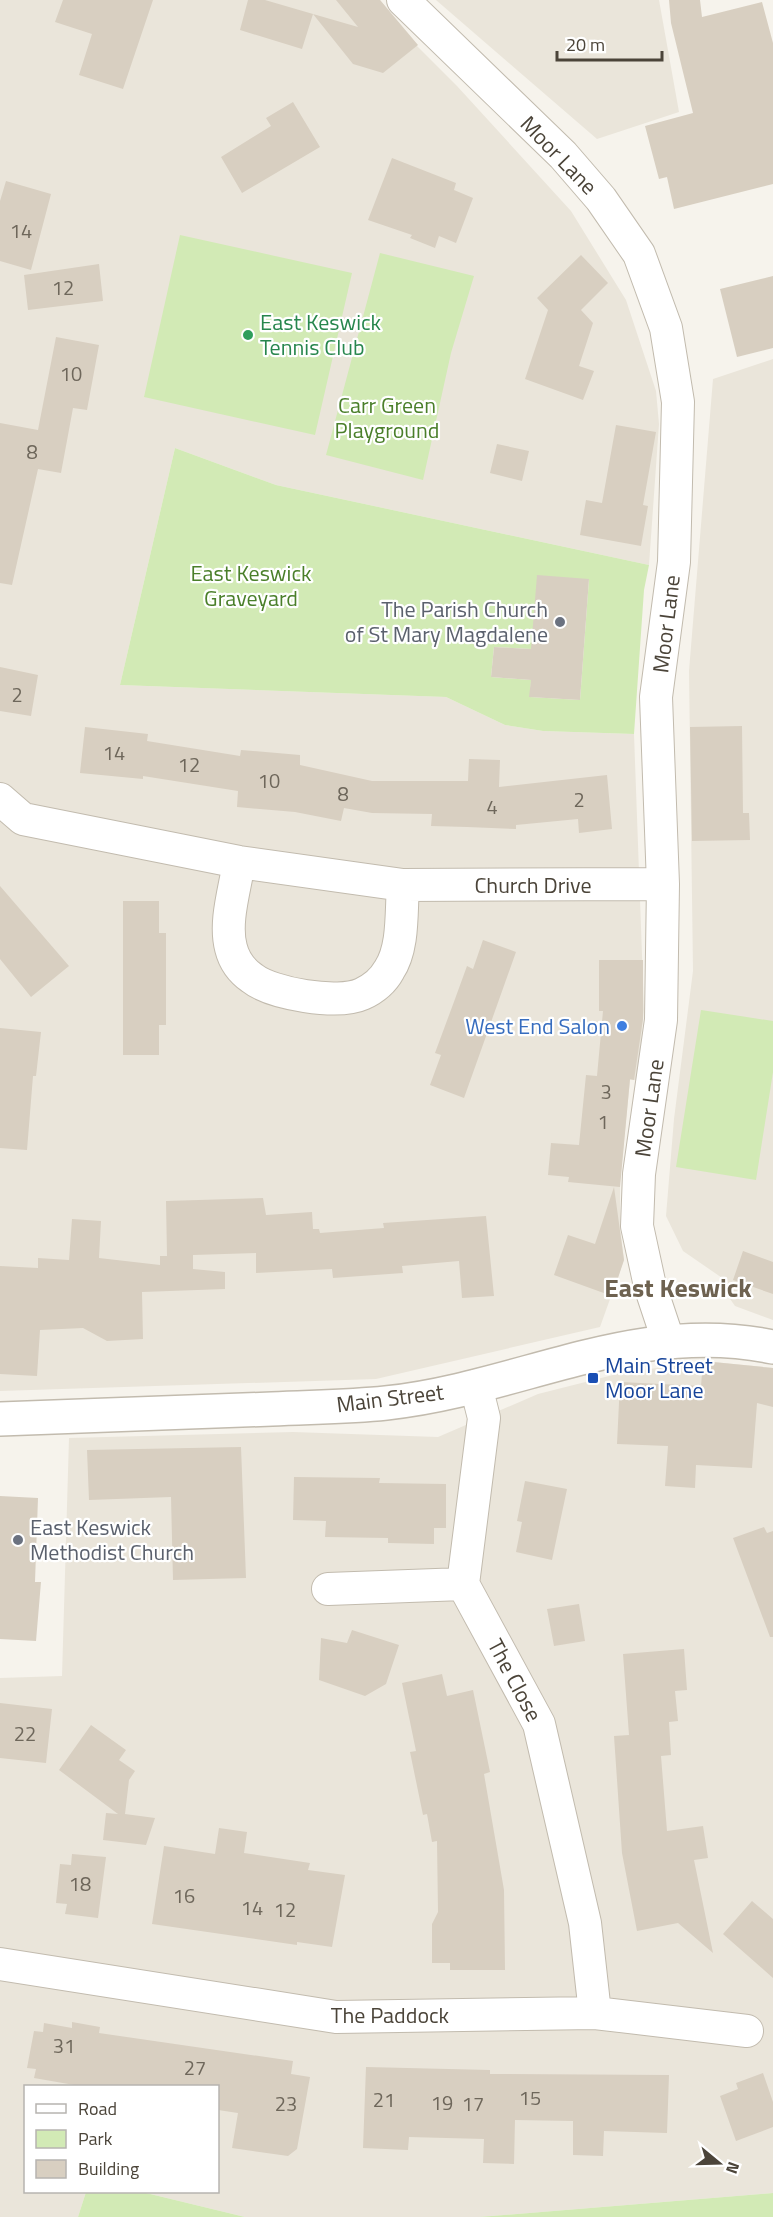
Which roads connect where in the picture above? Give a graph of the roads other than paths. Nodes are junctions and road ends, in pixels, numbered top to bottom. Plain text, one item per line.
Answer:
1 (403, 0) edge
2 (0, 799) edge
3 (239, 862) junction
4 (663, 884) junction
5 (403, 885) junction
6 (668, 1340) junction
7 (773, 1347) edge
8 (476, 1386) junction
9 (0, 1419) edge
10 (464, 1584) junction
11 (328, 1589) dead end
12 (0, 1964) edge
13 (595, 2013) junction
14 (747, 2031) dead end

1 - 4 street, Moor Lane
2 - 3 street, Church Drive
3 - 5 street, Church Drive
3 - 5 street
4 - 5 street, Church Drive
4 - 6 street, Moor Lane
6 - 7 street, Main Street
6 - 8 street, Main Street
8 - 9 street, Main Street
8 - 10 street
10 - 11 street
10 - 13 street, The Close
12 - 13 street, The Paddock
13 - 14 street, The Paddock

